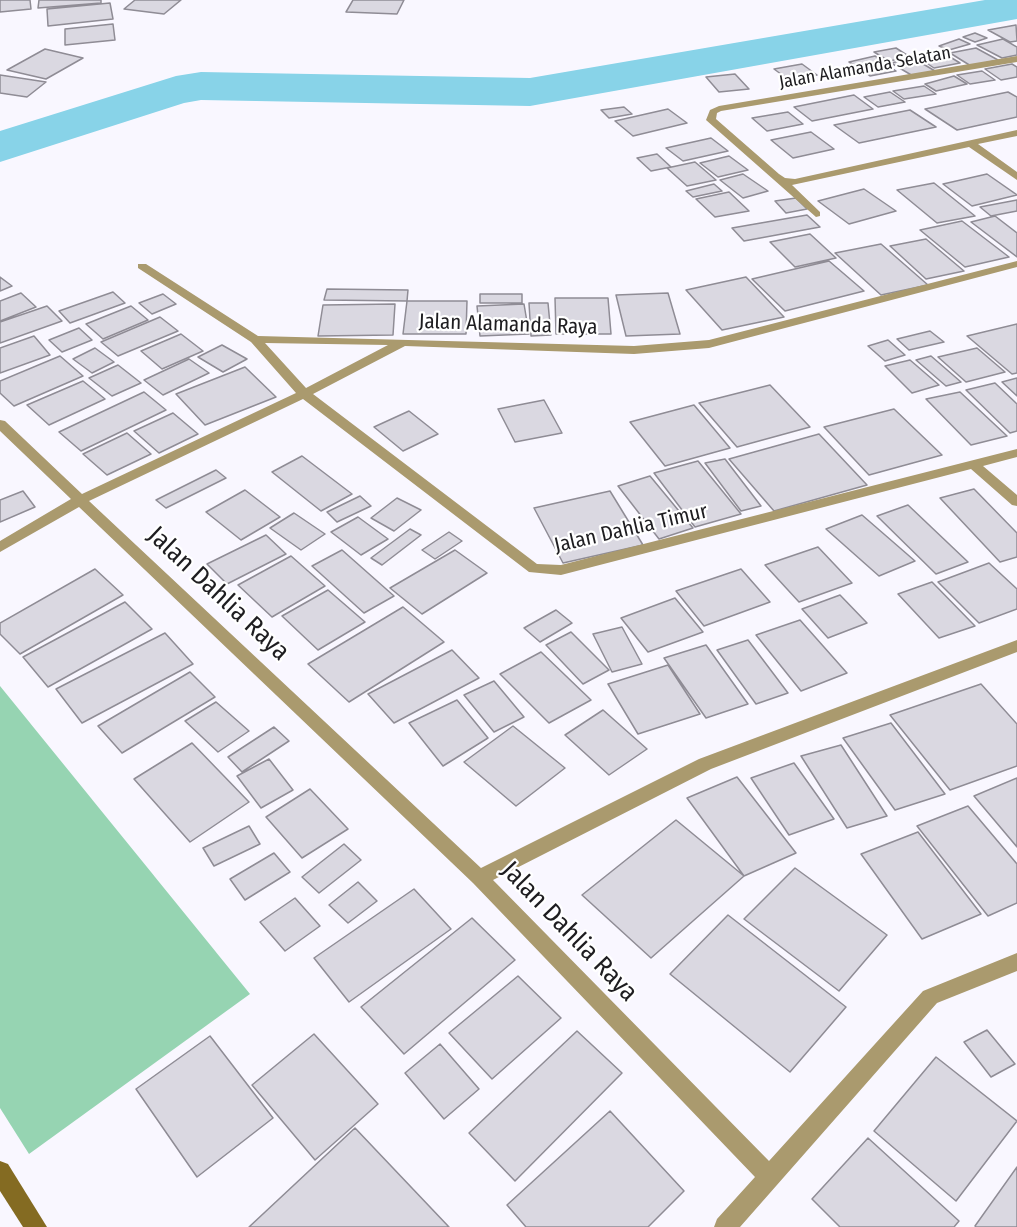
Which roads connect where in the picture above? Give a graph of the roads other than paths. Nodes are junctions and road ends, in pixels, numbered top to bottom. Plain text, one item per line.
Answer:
1 (1017, 59) edge
2 (1017, 133) edge
3 (970, 143) junction
4 (1017, 177) edge
5 (782, 181) junction
6 (816, 214) dead end
7 (1017, 264) edge
8 (142, 266) dead end
9 (255, 339) junction
10 (403, 342) junction
11 (304, 394) junction
12 (0, 424) edge
13 (1017, 453) edge
14 (974, 465) junction
15 (80, 500) junction
16 (1017, 502) edge
17 (0, 547) edge
18 (1017, 646) edge
19 (479, 878) junction
20 (1017, 962) edge
21 (0, 1172) edge
22 (770, 1177) junction
23 (36, 1227) edge
24 (725, 1227) edge

1 - 5 street, Jalan Alamanda Selatan
2 - 3 street
3 - 4 street
3 - 5 street
5 - 6 street
7 - 10 street, Jalan Alamanda Raya
8 - 9 street, Jalan Dahlia Timur
9 - 10 street
9 - 11 street, Jalan Dahlia Timur
10 - 11 street, Jalan Alamanda Raya
11 - 14 street, Jalan Dahlia Timur
11 - 15 street, Jalan Alamanda Raya
12 - 15 street, Jalan Dahlia Raya
13 - 14 street, Jalan Dahlia Timur
14 - 16 street
15 - 17 street, Jalan Alamanda Raya
15 - 19 street, Jalan Dahlia Raya
18 - 19 street
19 - 22 street, Jalan Dahlia Raya
20 - 22 street
21 - 23 main road
22 - 24 street

